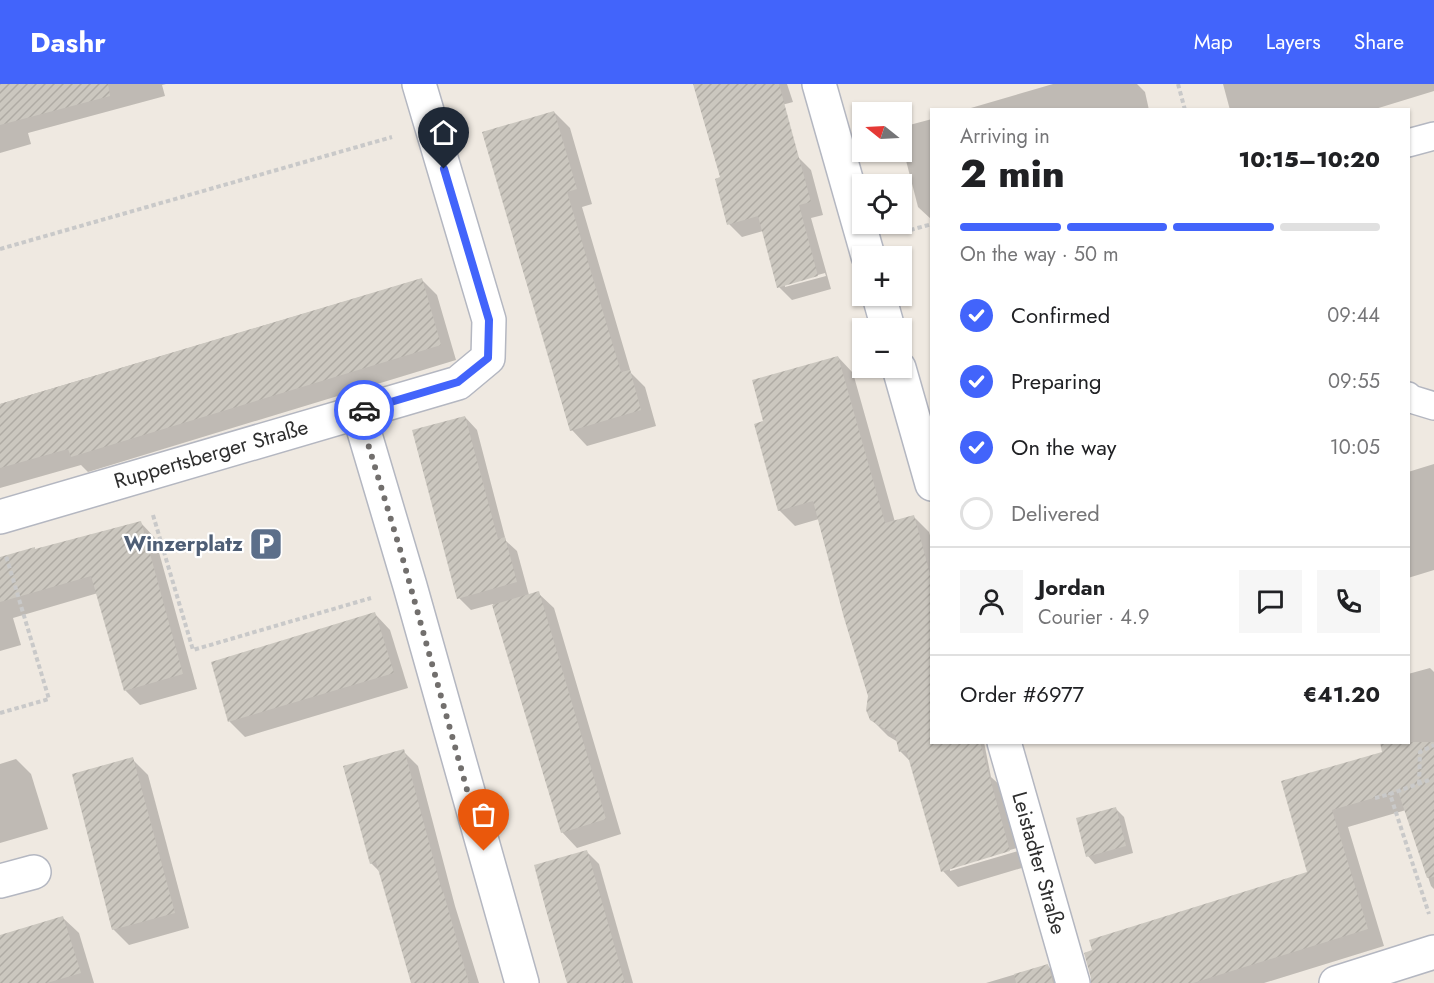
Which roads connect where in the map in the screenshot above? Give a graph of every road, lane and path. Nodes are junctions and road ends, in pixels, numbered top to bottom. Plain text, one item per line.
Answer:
1 (419, 84) edge
2 (819, 84) edge
3 (1178, 84) edge
4 (1184, 108) edge
5 (431, 126) junction
6 (1434, 135) edge
7 (1410, 142) edge
8 (865, 246) edge
9 (0, 249) edge
10 (902, 378) edge
11 (1410, 398) edge
12 (1434, 406) edge
13 (358, 411) junction
14 (141, 474) junction
15 (930, 477) edge
16 (2, 532) edge
17 (410, 586) junction
18 (0, 713) edge
19 (1005, 744) edge
20 (1434, 745) edge
21 (1429, 780) dead end
22 (1419, 783) junction
23 (1390, 794) junction
24 (1375, 798) dead end
25 (34, 872) dead end
26 (0, 881) edge
27 (1430, 917) dead end
28 (1434, 952) edge
29 (522, 983) edge
30 (1073, 983) edge
31 (1336, 983) edge

1 - 5 street, Ruppertsberger Straße
2 - 8 street
3 - 4 path
5 - 9 path
5 - 13 street, Ruppertsberger Straße
6 - 7 lane
10 - 15 street
11 - 12 lane
13 - 14 street, Ruppertsberger Straße
13 - 17 street
14 - 16 street, Ruppertsberger Straße
14 - 17 path
16 - 18 path
17 - 29 street
19 - 30 street, Leistadter Straße
20 - 22 path
21 - 22 path
22 - 23 path
23 - 24 path
23 - 27 path
25 - 26 street
28 - 31 street

